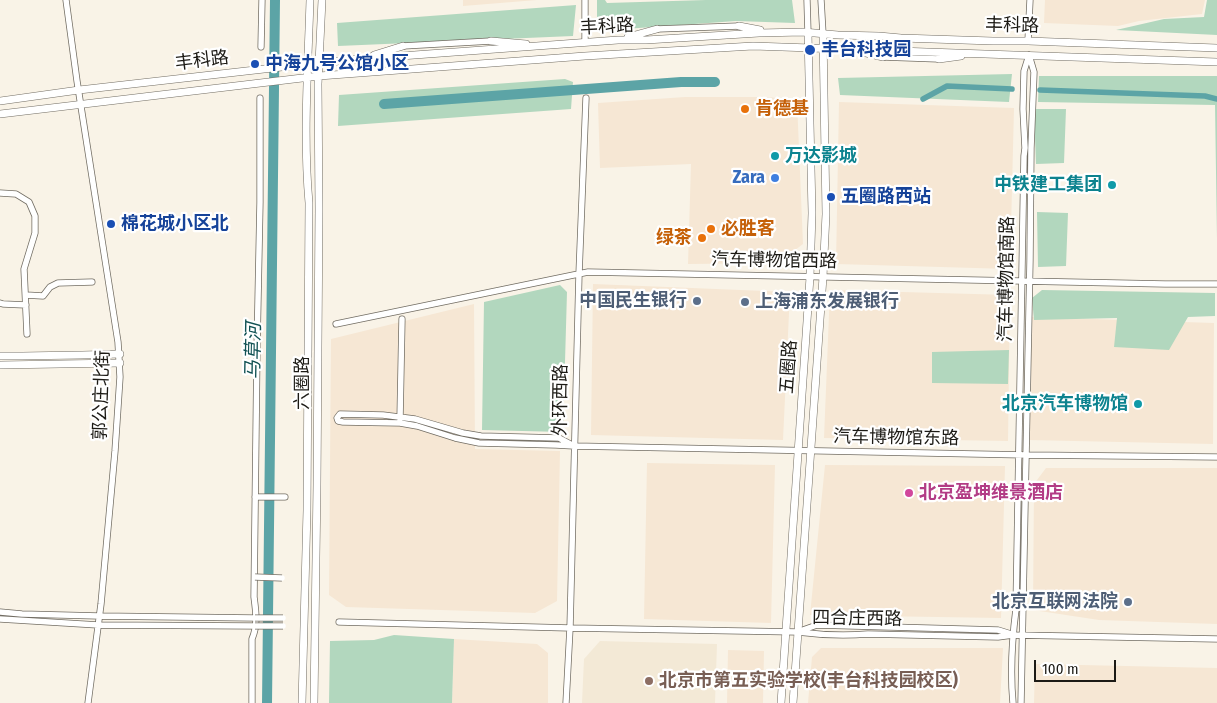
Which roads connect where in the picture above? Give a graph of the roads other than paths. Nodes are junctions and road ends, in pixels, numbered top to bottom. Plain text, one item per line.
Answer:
1 (66, 0) edge
2 (262, 0) edge
3 (310, 0) edge
4 (322, 0) edge
5 (585, 0) edge
6 (807, 0) edge
7 (821, 0) edge
8 (1030, 0) edge
9 (739, 26) joint
10 (657, 29) joint
11 (770, 33) junction
12 (808, 33) junction
13 (823, 34) junction
14 (618, 40) junction
15 (491, 41) joint
16 (1028, 41) junction
17 (585, 42) junction
18 (403, 46) joint
19 (536, 46) junction
20 (261, 47) dead end
21 (808, 47) junction
22 (822, 48) junction
23 (1217, 48) edge
24 (852, 49) junction
25 (970, 53) junction
26 (1028, 55) junction
27 (883, 57) joint
28 (360, 59) junction
29 (940, 59) joint
30 (1217, 62) edge
31 (319, 63) junction
32 (308, 64) junction
33 (319, 76) junction
34 (307, 77) junction
35 (79, 90) junction
36 (260, 98) dead end
37 (586, 98) dead end
38 (0, 101) edge
39 (81, 104) junction
40 (0, 114) edge
41 (0, 193) edge
42 (579, 274) junction
43 (810, 277) junction
44 (823, 277) junction
45 (1021, 280) junction
46 (1030, 281) junction
47 (92, 282) dead end
48 (1217, 284) edge
49 (26, 295) junction
50 (0, 303) edge
51 (26, 305) junction
52 (402, 319) dead end
53 (336, 324) dead end
54 (27, 334) dead end
55 (120, 354) junction
56 (0, 356) edge
57 (0, 364) edge
58 (120, 364) junction
59 (400, 420) junction
60 (574, 446) junction
61 (799, 451) junction
62 (811, 451) junction
63 (1018, 455) junction
64 (1026, 455) junction
65 (1217, 457) edge
66 (255, 497) junction
67 (286, 497) dead end
68 (254, 578) junction
69 (282, 578) dead end
70 (0, 612) edge
71 (99, 616) junction
72 (282, 618) dead end
73 (0, 619) edge
74 (339, 622) dead end
75 (98, 625) junction
76 (283, 626) dead end
77 (570, 628) junction
78 (785, 632) junction
79 (798, 632) junction
80 (1013, 635) junction
81 (1022, 635) junction
82 (1217, 639) edge
83 (88, 703) edge
84 (252, 703) edge
85 (302, 703) edge
86 (314, 703) edge
87 (566, 703) edge
88 (781, 703) edge
89 (793, 703) edge
90 (1013, 703) edge
91 (1021, 703) edge

1 - 35 street, 郭公庄北街
2 - 20 street
3 - 32 main road, 六圈路
4 - 31 main road, 六圈路
5 - 17 street
6 - 12 street
7 - 13 street
8 - 16 street
9 - 10 street, 丰科路
9 - 11 main road
10 - 14 main road
11 - 12 main road, 丰科路
11 - 14 main road, 丰科路
12 - 13 main road, 丰科路
12 - 21 main road, 五圈路
13 - 16 main road, 丰科路
13 - 22 main road, 五圈路
14 - 17 main road, 丰科路
15 - 18 street
15 - 19 main road
16 - 23 main road, 丰科路
17 - 19 main road, 丰科路
18 - 28 main road
19 - 28 main road, 丰科路
21 - 22 main road, 丰科路
21 - 33 main road, 丰科路
21 - 43 main road, 五圈路
22 - 24 main road, 丰科路
22 - 44 main road, 五圈路
24 - 25 main road, 丰科路
24 - 27 main road
25 - 26 main road, 丰科路
25 - 29 main road
26 - 30 main road, 丰科路
26 - 45 street, 汽车博物馆南路
26 - 46 street, 汽车博物馆南路
27 - 29 street
28 - 31 main road, 丰科路
31 - 32 main road, 丰科路
31 - 33 main road, 六圈路
32 - 34 main road, 六圈路
32 - 35 main road, 丰科路
33 - 34 main road, 丰科路
33 - 86 main road, 六圈路
34 - 39 main road, 丰科路
34 - 85 main road, 六圈路
35 - 38 main road, 丰科路
35 - 39 street, 郭公庄北街
36 - 66 street
37 - 42 street, 外环西路
39 - 40 main road, 丰科路
39 - 55 street, 郭公庄北街
41 - 49 street
42 - 43 street, 汽车博物馆西路
42 - 53 street, 汽车博物馆西路
42 - 60 street, 外环西路
43 - 44 street, 汽车博物馆西路
43 - 61 main road, 五圈路
44 - 45 street, 汽车博物馆西路
44 - 62 main road, 五圈路
45 - 46 street, 汽车博物馆西路
45 - 63 street, 汽车博物馆南路
46 - 48 street, 汽车博物馆西路
46 - 64 street, 汽车博物馆南路
47 - 49 street
49 - 51 street
50 - 51 street
51 - 54 street
52 - 59 street
55 - 56 main road
55 - 58 street, 郭公庄北街
57 - 58 main road
58 - 71 street, 郭公庄北街
59 - 59 street
59 - 60 street, 汽车博物馆东路
60 - 61 street, 汽车博物馆东路
60 - 77 street, 外环西路
61 - 62 street, 汽车博物馆东路
61 - 78 main road, 五圈路
62 - 63 street, 汽车博物馆东路
62 - 79 main road, 五圈路
63 - 64 street, 汽车博物馆东路
63 - 80 street, 汽车博物馆南路
64 - 65 street, 汽车博物馆东路
64 - 81 street, 汽车博物馆南路
66 - 67 street
66 - 68 street
68 - 69 street, bridge
68 - 84 street
70 - 71 street
71 - 72 street, bridge
71 - 75 street, 郭公庄北街
73 - 75 street
74 - 77 street
75 - 76 street, bridge
75 - 83 street, 郭公庄北街
77 - 78 street
77 - 87 street, 外环西路
78 - 79 street
78 - 88 main road, 五圈路
79 - 80 street, 四合庄西路
79 - 80 street, 四合庄西路
79 - 89 main road, 五圈路
80 - 81 street, 四合庄西路
80 - 90 street, 汽车博物馆南路
81 - 82 street, 四合庄西路
81 - 91 street, 汽车博物馆南路

